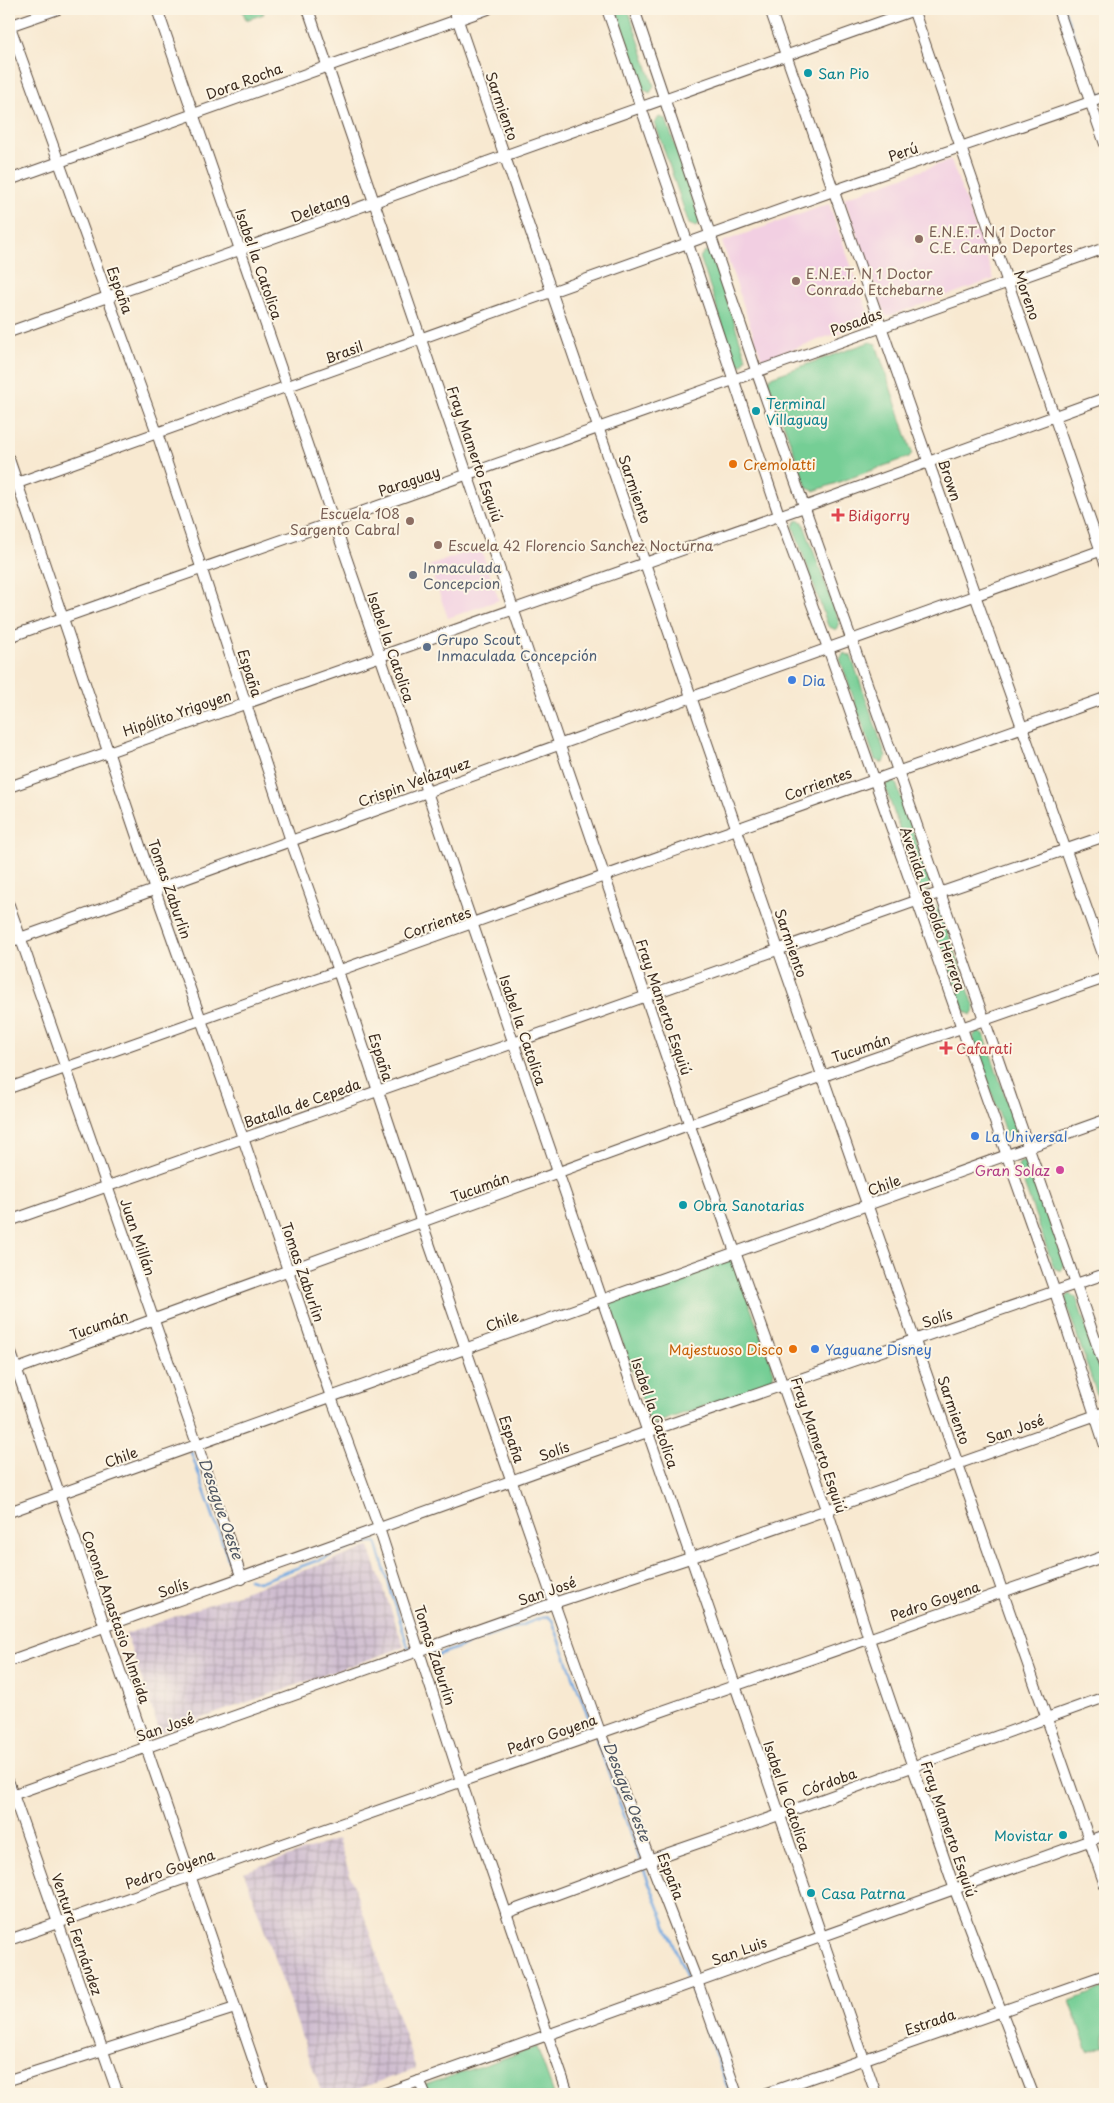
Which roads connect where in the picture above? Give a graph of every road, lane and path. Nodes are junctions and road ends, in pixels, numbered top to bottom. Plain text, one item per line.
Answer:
1 (58, 9) edge
2 (157, 9) edge
3 (308, 9) edge
4 (454, 9) edge
5 (488, 9) edge
6 (607, 9) edge
7 (634, 9) edge
8 (770, 9) edge
9 (914, 9) edge
10 (1058, 9) edge
11 (458, 20) junction
12 (9, 25) edge
13 (786, 56) junction
14 (328, 66) junction
15 (1105, 97) edge
16 (665, 99) junction
17 (1091, 102) junction
18 (641, 108) junction
19 (193, 114) junction
20 (1105, 144) edge
21 (962, 146) junction
22 (505, 156) junction
23 (59, 162) junction
24 (9, 180) edge
25 (833, 191) junction
26 (374, 202) junction
27 (711, 235) junction
28 (688, 244) junction
29 (1105, 248) edge
30 (240, 250) junction
31 (1008, 282) junction
32 (552, 292) junction
33 (108, 297) junction
34 (881, 328) junction
35 (9, 332) edge
36 (421, 339) junction
37 (758, 373) junction
38 (733, 381) junction
39 (287, 387) junction
40 (1105, 398) edge
41 (1055, 417) junction
42 (599, 428) junction
43 (157, 433) junction
44 (9, 459) edge
45 (929, 462) junction
46 (468, 475) junction
47 (13, 484) edge
48 (804, 507) junction
49 (778, 515) junction
50 (334, 522) junction
51 (1103, 549) edge
52 (646, 562) junction
53 (1105, 563) edge
54 (201, 570) junction
55 (975, 595) junction
56 (513, 609) junction
57 (63, 618) junction
58 (9, 638) edge
59 (852, 639) junction
60 (828, 648) junction
61 (379, 657) junction
62 (692, 696) junction
63 (1105, 698) edge
64 (246, 704) junction
65 (1023, 727) junction
66 (560, 744) junction
67 (109, 752) junction
68 (898, 771) junction
69 (874, 779) junction
70 (9, 787) edge
71 (426, 792) junction
72 (738, 828) junction
73 (1105, 836) edge
74 (291, 841) junction
75 (1065, 849) junction
76 (605, 877) junction
77 (155, 890) junction
78 (940, 892) junction
79 (916, 900) junction
80 (9, 905) edge
81 (472, 925) junction
82 (20, 938) junction
83 (9, 942) edge
84 (778, 949) junction
85 (1105, 960) edge
86 (338, 971) junction
87 (1105, 978) edge
88 (646, 996) junction
89 (202, 1021) junction
90 (985, 1021) junction
91 (961, 1029) junction
92 (512, 1043) junction
93 (66, 1068) junction
94 (823, 1076) junction
95 (9, 1088) edge
96 (378, 1090) junction
97 (1105, 1120) edge
98 (690, 1126) junction
99 (243, 1138) junction
100 (1029, 1146) junction
101 (1005, 1156) junction
102 (558, 1174) junction
103 (106, 1187) junction
104 (868, 1205) junction
105 (9, 1221) edge
106 (422, 1223) junction
107 (735, 1252) junction
108 (288, 1271) junction
109 (1105, 1274) edge
110 (1077, 1284) junction
111 (1055, 1292) junction
112 (601, 1300) junction
113 (152, 1320) junction
114 (916, 1340) junction
115 (9, 1347) edge
116 (466, 1349) junction
117 (1105, 1368) edge
118 (13, 1371) edge
119 (783, 1384) junction
120 (331, 1397) junction
121 (1100, 1414) edge
122 (647, 1432) junction
123 (197, 1444) junction
124 (1105, 1446) edge
125 (958, 1464) junction
126 (512, 1481) junction
127 (59, 1494) junction
128 (827, 1508) junction
129 (9, 1512) edge
130 (379, 1528) junction
131 (1105, 1556) edge
132 (690, 1558) junction
133 (242, 1579) junction
134 (1002, 1592) junction
135 (554, 1603) junction
136 (105, 1627) junction
137 (869, 1639) junction
138 (420, 1651) junction
139 (9, 1661) edge
140 (735, 1686) junction
141 (1105, 1697) edge
142 (1046, 1718) junction
143 (600, 1732) junction
144 (147, 1748) junction
145 (913, 1765) junction
146 (461, 1781) junction
147 (9, 1783) edge
148 (11, 1795) edge
149 (779, 1815) junction
150 (1105, 1835) edge
151 (1089, 1841) junction
152 (649, 1860) junction
153 (190, 1876) junction
154 (1105, 1885) edge
155 (955, 1890) junction
156 (506, 1913) junction
157 (58, 1922) junction
158 (821, 1936) junction
159 (9, 1940) edge
160 (1105, 1975) edge
161 (697, 1981) junction
162 (236, 2008) junction
163 (1003, 2011) junction
164 (547, 2035) junction
165 (103, 2050) junction
166 (863, 2060) junction
167 (9, 2080) edge
168 (419, 2081) junction
169 (118, 2094) edge
170 (265, 2094) edge
171 (383, 2094) edge
172 (425, 2094) edge
173 (568, 2094) edge
174 (737, 2094) edge
175 (765, 2094) edge
176 (876, 2094) edge
177 (1033, 2094) edge

1 - 12 street
2 - 19 street, Isabel la Catolica
3 - 14 street, Fray Mamerto Esquiú
4 - 11 street, Sarmiento
5 - 11 street, Dora Rocha
6 - 18 street, Avenida Leopoldo Herrera
7 - 16 street, Avenida Leopoldo Herrera
8 - 13 street, Brown
9 - 13 street
9 - 21 street, Moreno
10 - 17 street
11 - 14 street, Dora Rocha
11 - 22 street, Sarmiento
12 - 23 street, España
13 - 16 street
13 - 25 street, Brown
14 - 19 street, Dora Rocha
14 - 26 street, Fray Mamerto Esquiú
15 - 17 street, Perú
16 - 18 street
16 - 27 street, Avenida Leopoldo Herrera
17 - 20 street
17 - 21 street, Perú
18 - 22 street, Deletang
18 - 28 street, Avenida Leopoldo Herrera
19 - 23 street, Dora Rocha
19 - 30 street, Isabel la Catolica
21 - 25 street, Perú
21 - 31 street, Moreno
22 - 26 street, Deletang
22 - 32 street, Sarmiento
23 - 24 street, Dora Rocha
23 - 33 street, España
25 - 27 street, Perú
25 - 34 street, Brown
26 - 30 street, Deletang
26 - 36 street, Fray Mamerto Esquiú
27 - 28 street
27 - 37 street, Avenida Leopoldo Herrera
28 - 32 street, Brasil
28 - 38 street, Avenida Leopoldo Herrera
29 - 31 street, Posadas
30 - 33 street, Deletang
30 - 39 street, Isabel la Catolica
31 - 34 street, Posadas
31 - 41 street, Moreno
32 - 36 street, Brasil
32 - 42 street, Sarmiento
33 - 35 street, Deletang
33 - 43 street, España
34 - 37 street, Posadas
34 - 45 street, Brown
36 - 39 street, Brasil
36 - 46 street, Fray Mamerto Esquiú
37 - 38 street
37 - 48 street, Avenida Leopoldo Herrera
38 - 42 street, Paraguay
38 - 49 street, Avenida Leopoldo Herrera
39 - 43 street, Brasil
39 - 50 street, Isabel la Catolica
40 - 41 street, Hipólito Yrigoyen
41 - 45 street, Hipólito Yrigoyen
41 - 51 street, Moreno
42 - 46 street, Paraguay
42 - 52 street, Sarmiento
43 - 47 street, Brasil
43 - 54 street, España
44 - 47 street, Tomas Zaburlin
45 - 48 street, Hipólito Yrigoyen
45 - 55 street, Brown
46 - 50 street, Paraguay
46 - 56 street, Fray Mamerto Esquiú
47 - 57 street, Tomas Zaburlin
48 - 49 street, Hipólito Yrigoyen
48 - 59 street, Avenida Leopoldo Herrera
49 - 52 street, Hipólito Yrigoyen
49 - 60 street, Avenida Leopoldo Herrera
50 - 54 street, Paraguay
50 - 61 street, Isabel la Catolica
51 - 53 street, Moreno
51 - 55 street, Crispin Velázquez
52 - 56 street, Hipólito Yrigoyen
52 - 62 street, Sarmiento
54 - 57 street, Paraguay
54 - 64 street, España
55 - 59 street, Crispin Velázquez
55 - 65 street, Brown
56 - 61 street, Hipólito Yrigoyen
56 - 66 street, Fray Mamerto Esquiú
57 - 58 street, Paraguay
57 - 67 street, Tomas Zaburlin
59 - 60 street, Crispin Velázquez
59 - 68 street, Avenida Leopoldo Herrera
60 - 62 street, Crispin Velázquez
60 - 69 street, Avenida Leopoldo Herrera
61 - 64 street, Hipólito Yrigoyen
61 - 71 street, Isabel la Catolica
62 - 66 street, Crispin Velázquez
62 - 72 street, Sarmiento
63 - 65 street, Corrientes
64 - 67 street, Hipólito Yrigoyen
64 - 74 street, España
65 - 68 street, Corrientes
65 - 75 street, Brown
66 - 71 street, Crispin Velázquez
66 - 76 street, Fray Mamerto Esquiú
67 - 70 street, Hipólito Yrigoyen
67 - 77 street, Tomas Zaburlin
68 - 69 street, Corrientes
68 - 78 street, Avenida Leopoldo Herrera
69 - 72 street, Corrientes
69 - 79 street, Avenida Leopoldo Herrera
71 - 74 street, Crispin Velázquez
71 - 81 street, Isabel la Catolica
72 - 76 street, Corrientes
72 - 84 street, Sarmiento
73 - 75 street, Batalla de Cepeda
74 - 77 street, Crispin Velázquez
74 - 86 street, España
75 - 78 street, Batalla de Cepeda
75 - 85 street, Brown
76 - 81 street, Corrientes
76 - 88 street, Fray Mamerto Esquiú
77 - 82 street, Crispin Velázquez
77 - 89 street, Tomas Zaburlin
78 - 79 street, Batalla de Cepeda
78 - 90 street, Avenida Leopoldo Herrera
79 - 84 street, Batalla de Cepeda
79 - 91 street, Avenida Leopoldo Herrera
80 - 82 street, Juan Millán
81 - 86 street, Corrientes
81 - 92 street, Isabel la Catolica
82 - 83 street, Crispin Velázquez
82 - 93 street, Juan Millán
84 - 88 street, Batalla de Cepeda
84 - 94 street, Sarmiento
86 - 89 street, Corrientes
86 - 96 street, España
87 - 90 street, Tucumán
88 - 92 street, Batalla de Cepeda
88 - 98 street, Fray Mamerto Esquiú
89 - 93 street, Corrientes
89 - 99 street, Tomas Zaburlin
90 - 91 street, Tucumán
90 - 100 street, Avenida Leopoldo Herrera
91 - 94 street, Tucumán
91 - 101 street, Avenida Leopoldo Herrera
92 - 96 street, Batalla de Cepeda
92 - 102 street, Isabel la Catolica
93 - 95 street, Corrientes
93 - 103 street, Juan Millán
94 - 98 street, Tucumán
94 - 104 street, Sarmiento
96 - 99 street, Batalla de Cepeda
96 - 106 street, España
97 - 100 street, Chile
98 - 102 street, Tucumán
98 - 107 street, Fray Mamerto Esquiú
99 - 103 street, Batalla de Cepeda
99 - 108 street, Tomas Zaburlin
100 - 101 street, Chile
100 - 110 street, Avenida Leopoldo Herrera
101 - 104 street, Chile
101 - 111 street, Avenida Leopoldo Herrera
102 - 106 street, Tucumán
102 - 112 street, Isabel la Catolica
103 - 105 street, Batalla de Cepeda
103 - 113 street, Juan Millán
104 - 107 street, Chile
104 - 114 street, Sarmiento
106 - 108 street, Tucumán
106 - 116 street, España
107 - 112 street, Chile
107 - 119 street, Fray Mamerto Esquiú
108 - 113 street, Tucumán
108 - 120 street, Tomas Zaburlin
109 - 110 street, Solís
110 - 111 street, Solís
110 - 117 street, Avenida Leopoldo Herrera
111 - 114 street, Solís
111 - 121 street, Avenida Leopoldo Herrera
112 - 116 street, Chile
112 - 122 street, Isabel la Catolica
113 - 118 street, Tucumán
113 - 123 street, Juan Millán
114 - 119 street, Solís
114 - 125 street, Sarmiento
115 - 118 street, Coronel Anastasio Almeida
116 - 120 street, Chile
116 - 126 street, España
118 - 127 street, Coronel Anastasio Almeida
119 - 122 street, Solís
119 - 128 street, Fray Mamerto Esquiú
120 - 123 street, Chile
120 - 130 street, Tomas Zaburlin
121 - 124 street, Avenida Leopoldo Herrera
121 - 125 street, San José
122 - 126 street, Solís
122 - 132 street, Isabel la Catolica
123 - 127 street, Chile
123 - 133 street, Juan Millán
125 - 128 street, San José
125 - 134 street, Sarmiento
126 - 130 street, Solís
126 - 135 street, España
127 - 129 street, Chile
127 - 136 street, Coronel Anastasio Almeida
128 - 132 street, San José
128 - 137 street, Fray Mamerto Esquiú
130 - 133 street, Solís
130 - 138 street, Tomas Zaburlin
131 - 134 street, Pedro Goyena
132 - 135 street, San José
132 - 140 street, Isabel la Catolica
133 - 136 street, Solís
134 - 137 street, Pedro Goyena
134 - 142 street, Sarmiento
135 - 138 street, San José
135 - 143 street, España
136 - 139 street, Solís
136 - 144 street, Coronel Anastasio Almeida
137 - 140 street, Pedro Goyena
137 - 145 street, Fray Mamerto Esquiú
138 - 144 street, San José
138 - 146 street, Tomas Zaburlin
140 - 143 street, Pedro Goyena
140 - 149 street, Isabel la Catolica
141 - 142 street, Córdoba
142 - 145 street, Córdoba
142 - 151 street, Sarmiento
143 - 146 street, Pedro Goyena
143 - 152 street, España
144 - 148 street, San José
144 - 153 street, Coronel Anastasio Almeida
145 - 149 street, Córdoba
145 - 155 street, Fray Mamerto Esquiú
146 - 153 street, Pedro Goyena
146 - 156 street, Tomas Zaburlin
147 - 148 street, Ventura Fernández
148 - 157 street, Ventura Fernández
149 - 152 street, Córdoba
149 - 158 street, Isabel la Catolica
150 - 151 street, San Luis
151 - 154 street, Sarmiento
151 - 155 street, San Luis
152 - 156 street, Córdoba
152 - 161 street, España
153 - 157 street, Pedro Goyena
153 - 162 street, Coronel Anastasio Almeida
155 - 158 street, San Luis
155 - 163 street, Fray Mamerto Esquiú
156 - 164 street, Tomas Zaburlin
157 - 159 street, Pedro Goyena
157 - 165 street, Ventura Fernández
158 - 161 street, San Luis
158 - 166 street, Isabel la Catolica
160 - 163 street, Estrada
161 - 164 street, San Luis
161 - 174 street, España
162 - 165 street
162 - 170 street, Coronel Anastasio Almeida
163 - 166 street, Estrada
163 - 177 street, Fray Mamerto Esquiú
164 - 168 street, San Luis
164 - 173 street, Tomas Zaburlin
165 - 167 street
165 - 169 street, Ventura Fernández
166 - 175 street, Estrada
166 - 176 street, Isabel la Catolica
168 - 171 street, San Luis
168 - 172 street

